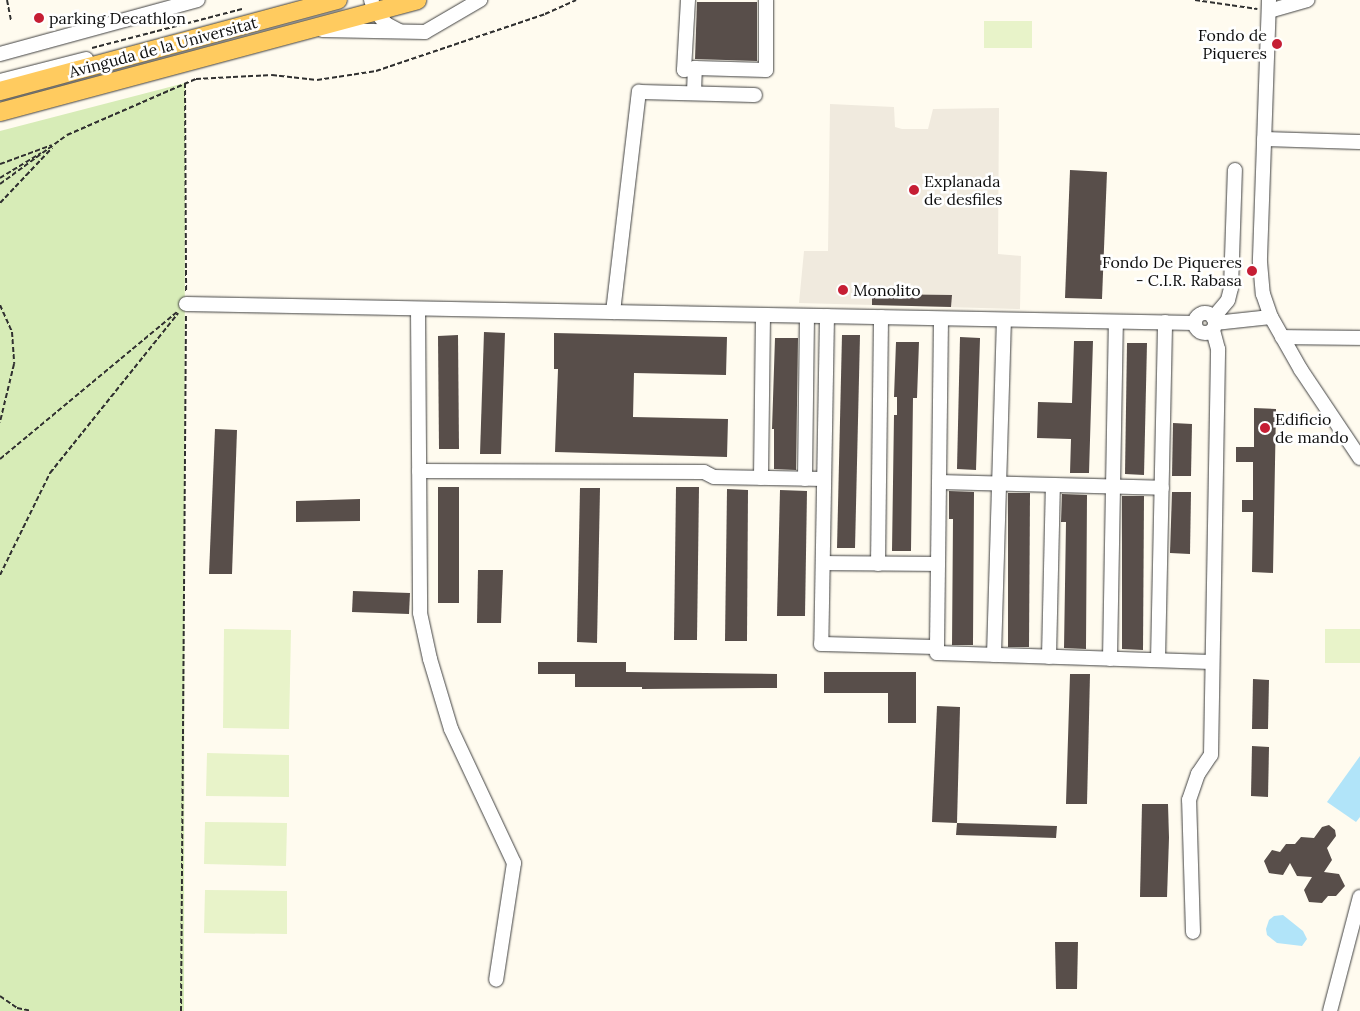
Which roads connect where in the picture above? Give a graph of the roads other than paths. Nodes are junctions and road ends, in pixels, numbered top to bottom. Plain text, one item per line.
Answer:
1 (198, 0) edge
2 (417, 0) edge
3 (456, 0) edge
4 (480, 0) edge
5 (688, 0) edge
6 (766, 0) edge
7 (1307, 0) edge
8 (331, 1) edge
9 (152, 6) edge
10 (373, 6) edge
11 (1269, 6) edge
12 (446, 18) junction
13 (304, 31) junction
14 (399, 31) junction
15 (168, 46) junction
16 (0, 54) edge
17 (695, 68) junction
18 (0, 81) edge
19 (0, 91) edge
20 (694, 93) junction
21 (755, 95) dead end
22 (0, 112) edge
23 (1264, 139) junction
24 (1360, 142) edge
25 (1235, 170) dead end
26 (186, 304) road end
27 (418, 309) junction
28 (613, 312) junction
29 (763, 315) junction
30 (807, 316) junction
31 (827, 316) junction
32 (881, 317) junction
33 (1271, 318) junction
34 (941, 319) junction
35 (1004, 320) junction
36 (1116, 322) junction
37 (1165, 322) junction
38 (1214, 324) junction
39 (1282, 337) junction
40 (1360, 338) edge
41 (1360, 458) edge
42 (419, 471) junction
43 (761, 478) junction
44 (805, 479) junction
45 (824, 479) junction
46 (939, 482) junction
47 (998, 484) junction
48 (1053, 485) junction
49 (1113, 486) junction
50 (1162, 488) junction
51 (823, 563) junction
52 (878, 564) junction
53 (938, 564) junction
54 (937, 646) junction
55 (994, 655) junction
56 (1049, 657) junction
57 (1110, 659) junction
58 (1158, 660) junction
59 (1212, 662) junction
60 (1360, 897) edge
61 (1193, 932) dead end
62 (496, 980) dead end
63 (1330, 1011) edge

1 - 9 street
2 - 10 main road, Avinguda de la Universitat
3 - 12 street, Avinguda de la Universitat
4 - 12 street, Avinguda de la Universitat
5 - 17 street
6 - 17 street
7 - 11 street
8 - 15 main road, Avinguda de la Universitat
9 - 16 street
10 - 13 main road, Avinguda de la Universitat
10 - 14 street
11 - 23 street
12 - 14 street, Avinguda de la Universitat
13 - 14 street, Avinguda de la Universitat
13 - 22 main road, Avinguda de la Universitat
15 - 18 street
15 - 19 main road, Avinguda de la Universitat
17 - 20 street
20 - 21 street
20 - 28 street
23 - 24 street
23 - 33 street
25 - 38 street
26 - 27 street
27 - 28 street
27 - 42 street
28 - 29 street
29 - 30 street
29 - 43 street
30 - 31 street
30 - 44 street
31 - 32 street
31 - 45 street
32 - 34 street
32 - 52 street
33 - 38 street
33 - 39 street
34 - 35 street
34 - 46 street
35 - 36 street
35 - 47 street
36 - 37 street
36 - 49 street
37 - 38 street
37 - 50 street
38 - 59 street
39 - 40 street
39 - 41 street
42 - 43 street
42 - 62 street
43 - 44 street
44 - 45 street
45 - 51 street
46 - 47 street
46 - 53 street
47 - 48 street
47 - 55 street
48 - 49 street
48 - 56 street
49 - 50 street
49 - 57 street
50 - 58 street
51 - 52 street
51 - 54 street
52 - 53 street
53 - 54 street
54 - 55 street
55 - 56 street
56 - 57 street
57 - 58 street
58 - 59 street
59 - 61 street
60 - 63 street

